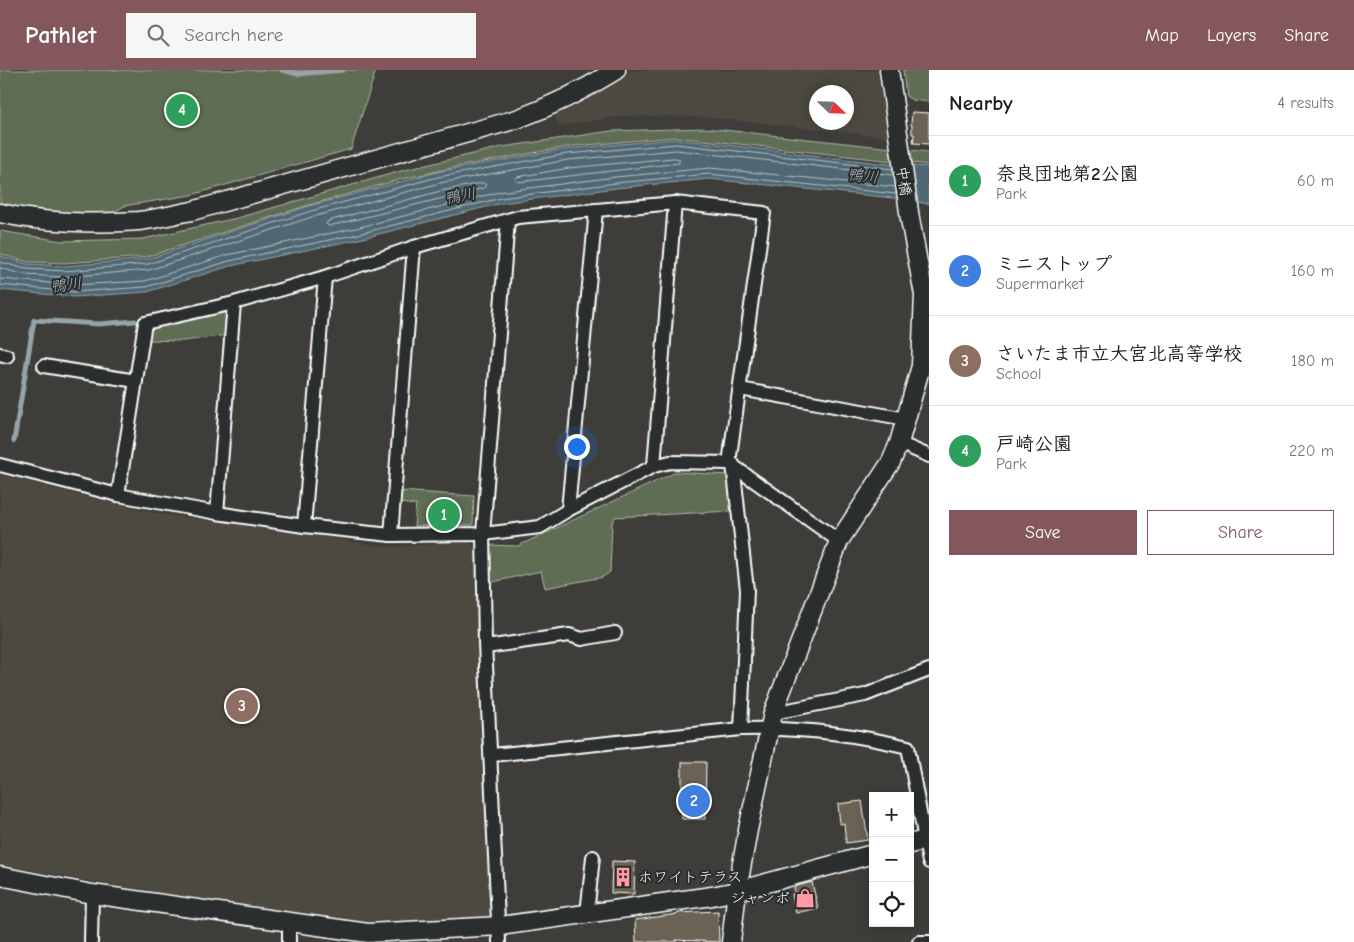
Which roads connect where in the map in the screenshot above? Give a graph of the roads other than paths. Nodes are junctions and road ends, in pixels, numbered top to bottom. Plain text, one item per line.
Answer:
1 (616, 70) edge
2 (889, 70) edge
3 (676, 203) junction
4 (596, 210) junction
5 (0, 213) edge
6 (508, 220) junction
7 (414, 246) junction
8 (325, 276) junction
9 (926, 296) edge
10 (234, 303) junction
11 (44, 366) dead end
12 (136, 381) junction
13 (740, 389) junction
14 (906, 419) junction
15 (899, 443) junction
16 (929, 456) edge
17 (731, 464) junction
18 (0, 465) edge
19 (654, 466) junction
20 (118, 495) junction
21 (568, 510) junction
22 (217, 513) junction
23 (304, 526) junction
24 (482, 534) junction
25 (391, 536) junction
26 (839, 541) junction
27 (615, 632) dead end
28 (486, 647) junction
29 (929, 670) edge
30 (771, 721) junction
31 (741, 729) junction
32 (492, 755) junction
33 (921, 841) edge
34 (869, 855) edge
35 (593, 857) dead end
36 (929, 862) edge
37 (0, 876) edge
38 (737, 891) junction
39 (92, 894) junction
40 (587, 914) junction
41 (289, 923) junction
42 (499, 934) edge
43 (91, 942) edge
44 (289, 942) edge
45 (731, 942) edge
46 (919, 942) edge
47 (929, 942) edge

1 - 5 street
2 - 9 street, 中橋
3 - 4 street
3 - 13 street
3 - 19 street
4 - 6 street
4 - 21 street
6 - 7 street
6 - 24 street
7 - 8 street
7 - 25 street
8 - 10 street
8 - 23 street
9 - 14 street, 中橋
10 - 12 street
10 - 22 street
11 - 12 street
12 - 20 street
13 - 14 street
13 - 17 street
14 - 15 street, 中橋
15 - 16 street
15 - 26 street, 中橋
17 - 19 street
17 - 26 street
17 - 31 street
18 - 20 street
19 - 21 street
20 - 22 street
21 - 24 street
22 - 23 street
23 - 25 street
24 - 25 street
24 - 28 street
26 - 30 street, 中橋
27 - 28 street
28 - 32 street
29 - 30 street
30 - 31 street
30 - 33 street
30 - 38 street, 中橋
31 - 32 street
32 - 42 street
33 - 36 street
34 - 38 street
35 - 40 street
37 - 39 street
38 - 40 street
38 - 45 street, 中橋
39 - 41 street
39 - 43 street
40 - 42 street
41 - 42 street
41 - 44 street
46 - 47 street

